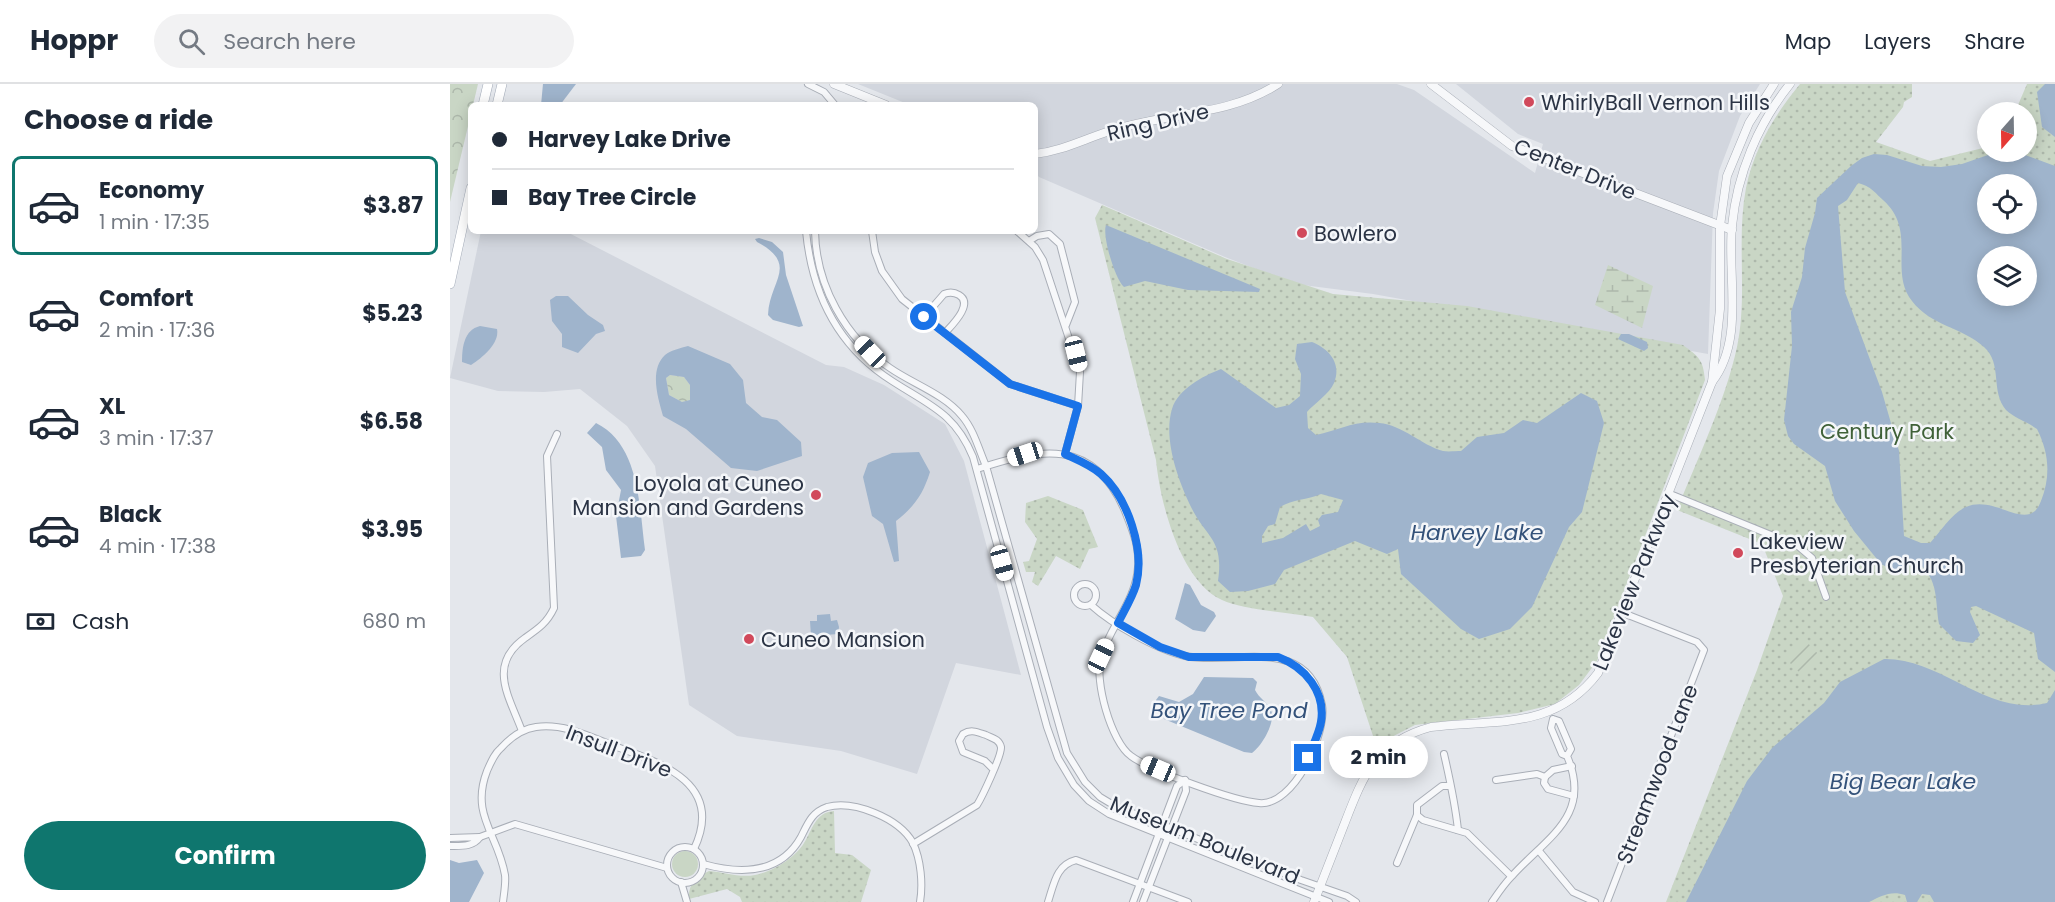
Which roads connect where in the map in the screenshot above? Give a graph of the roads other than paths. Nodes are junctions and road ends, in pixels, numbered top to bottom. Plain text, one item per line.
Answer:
1 (488, 84) edge
2 (502, 84) edge
3 (808, 84) edge
4 (834, 84) edge
5 (1278, 84) edge
6 (1431, 84) edge
7 (1774, 84) edge
8 (1791, 84) edge
9 (1443, 88) edge
10 (484, 102) edge
11 (498, 102) edge
12 (832, 102) edge
13 (879, 102) edge
14 (1038, 153) edge
15 (468, 202) edge
16 (1720, 226) junction
17 (1732, 230) junction
18 (807, 234) edge
19 (815, 234) edge
20 (872, 234) edge
21 (1021, 234) edge
22 (1029, 241) junction
23 (450, 284) edge
24 (924, 317) junction
25 (1066, 326) junction
26 (945, 333) junction
27 (1712, 382) junction
28 (1078, 406) junction
29 (557, 434) dead end
30 (1065, 454) junction
31 (986, 466) junction
32 (977, 469) junction
33 (1670, 494) junction
34 (1826, 597) dead end
35 (1091, 605) dead end
36 (1623, 613) junction
37 (1118, 623) junction
38 (1552, 716) junction
39 (522, 731) junction
40 (1444, 754) dead end
41 (1567, 756) junction
42 (1572, 766) junction
43 (992, 768) junction
44 (1545, 777) junction
45 (1185, 780) junction
46 (1496, 780) dead end
47 (1449, 786) junction
48 (1574, 795) junction
49 (1417, 815) junction
50 (1162, 826) junction
51 (1171, 830) junction
52 (1458, 830) junction
53 (490, 832) junction
54 (1159, 835) junction
55 (480, 837) junction
56 (450, 838) edge
57 (1168, 838) junction
58 (913, 844) junction
59 (450, 846) edge
60 (694, 849) junction
61 (1539, 851) junction
62 (1397, 863) dead end
63 (703, 864) junction
64 (667, 868) junction
65 (1511, 876) junction
66 (681, 882) junction
67 (1140, 883) junction
68 (1148, 886) junction
69 (1320, 887) junction
70 (1315, 900) edge
71 (1608, 900) edge
72 (503, 902) edge
73 (687, 902) edge
74 (920, 902) edge
75 (1048, 902) edge
76 (1133, 902) edge
77 (1143, 902) edge
78 (1188, 902) edge
79 (1329, 902) edge
80 (1356, 902) edge
81 (1492, 902) edge
82 (1595, 902) edge

1 - 10 main road
2 - 11 main road
3 - 12 street
4 - 13 street
5 - 14 street, Ring Drive
6 - 9 street, Center Drive
7 - 16 street, Lakeview Parkway
8 - 17 street, Lakeview Parkway
9 - 16 street, Center Drive
15 - 23 main road
16 - 17 street, Center Drive
16 - 27 street, Lakeview Parkway
17 - 27 street, Lakeview Parkway
18 - 32 street, Museum Boulevard
19 - 31 street, Museum Boulevard
20 - 24 street
21 - 22 street
22 - 25 street
22 - 25 street
24 - 26 street
24 - 26 street
25 - 28 street
26 - 28 street
27 - 33 street, Lakeview Parkway
28 - 30 street
29 - 39 street
30 - 31 street
30 - 37 street
31 - 32 street
31 - 50 street, Museum Boulevard
32 - 54 street, Museum Boulevard
33 - 34 street
33 - 36 street, Lakeview Parkway
35 - 37 street
36 - 38 street, Lakeview Parkway
36 - 71 street, Streamwood Lane
37 - 45 street
37 - 45 street
38 - 41 street
38 - 41 street
38 - 69 street, Lakeview Parkway
39 - 53 street
39 - 60 street, Insull Drive
40 - 47 street
41 - 42 street
42 - 44 street
42 - 48 street
43 - 43 street
43 - 58 street
44 - 46 street
44 - 48 street
45 - 50 street
45 - 51 street
47 - 49 street
47 - 52 street
48 - 61 street
49 - 52 street
49 - 62 street
50 - 51 street, Museum Boulevard
50 - 54 street
51 - 57 street
51 - 69 street, Museum Boulevard
52 - 65 street
53 - 55 street
53 - 64 street
53 - 72 street
54 - 57 street, Museum Boulevard
54 - 67 street
55 - 56 street
55 - 59 street
57 - 68 street
57 - 70 street, Museum Boulevard
58 - 63 street
58 - 74 street
60 - 63 street
60 - 64 street
61 - 65 street
61 - 82 street
63 - 66 street
64 - 66 street
65 - 81 street
66 - 73 street
67 - 68 street
67 - 75 street
67 - 76 street
68 - 77 street
68 - 78 street
69 - 70 street, Lakeview Parkway
69 - 80 street, Museum Boulevard
70 - 79 street, Museum Boulevard

